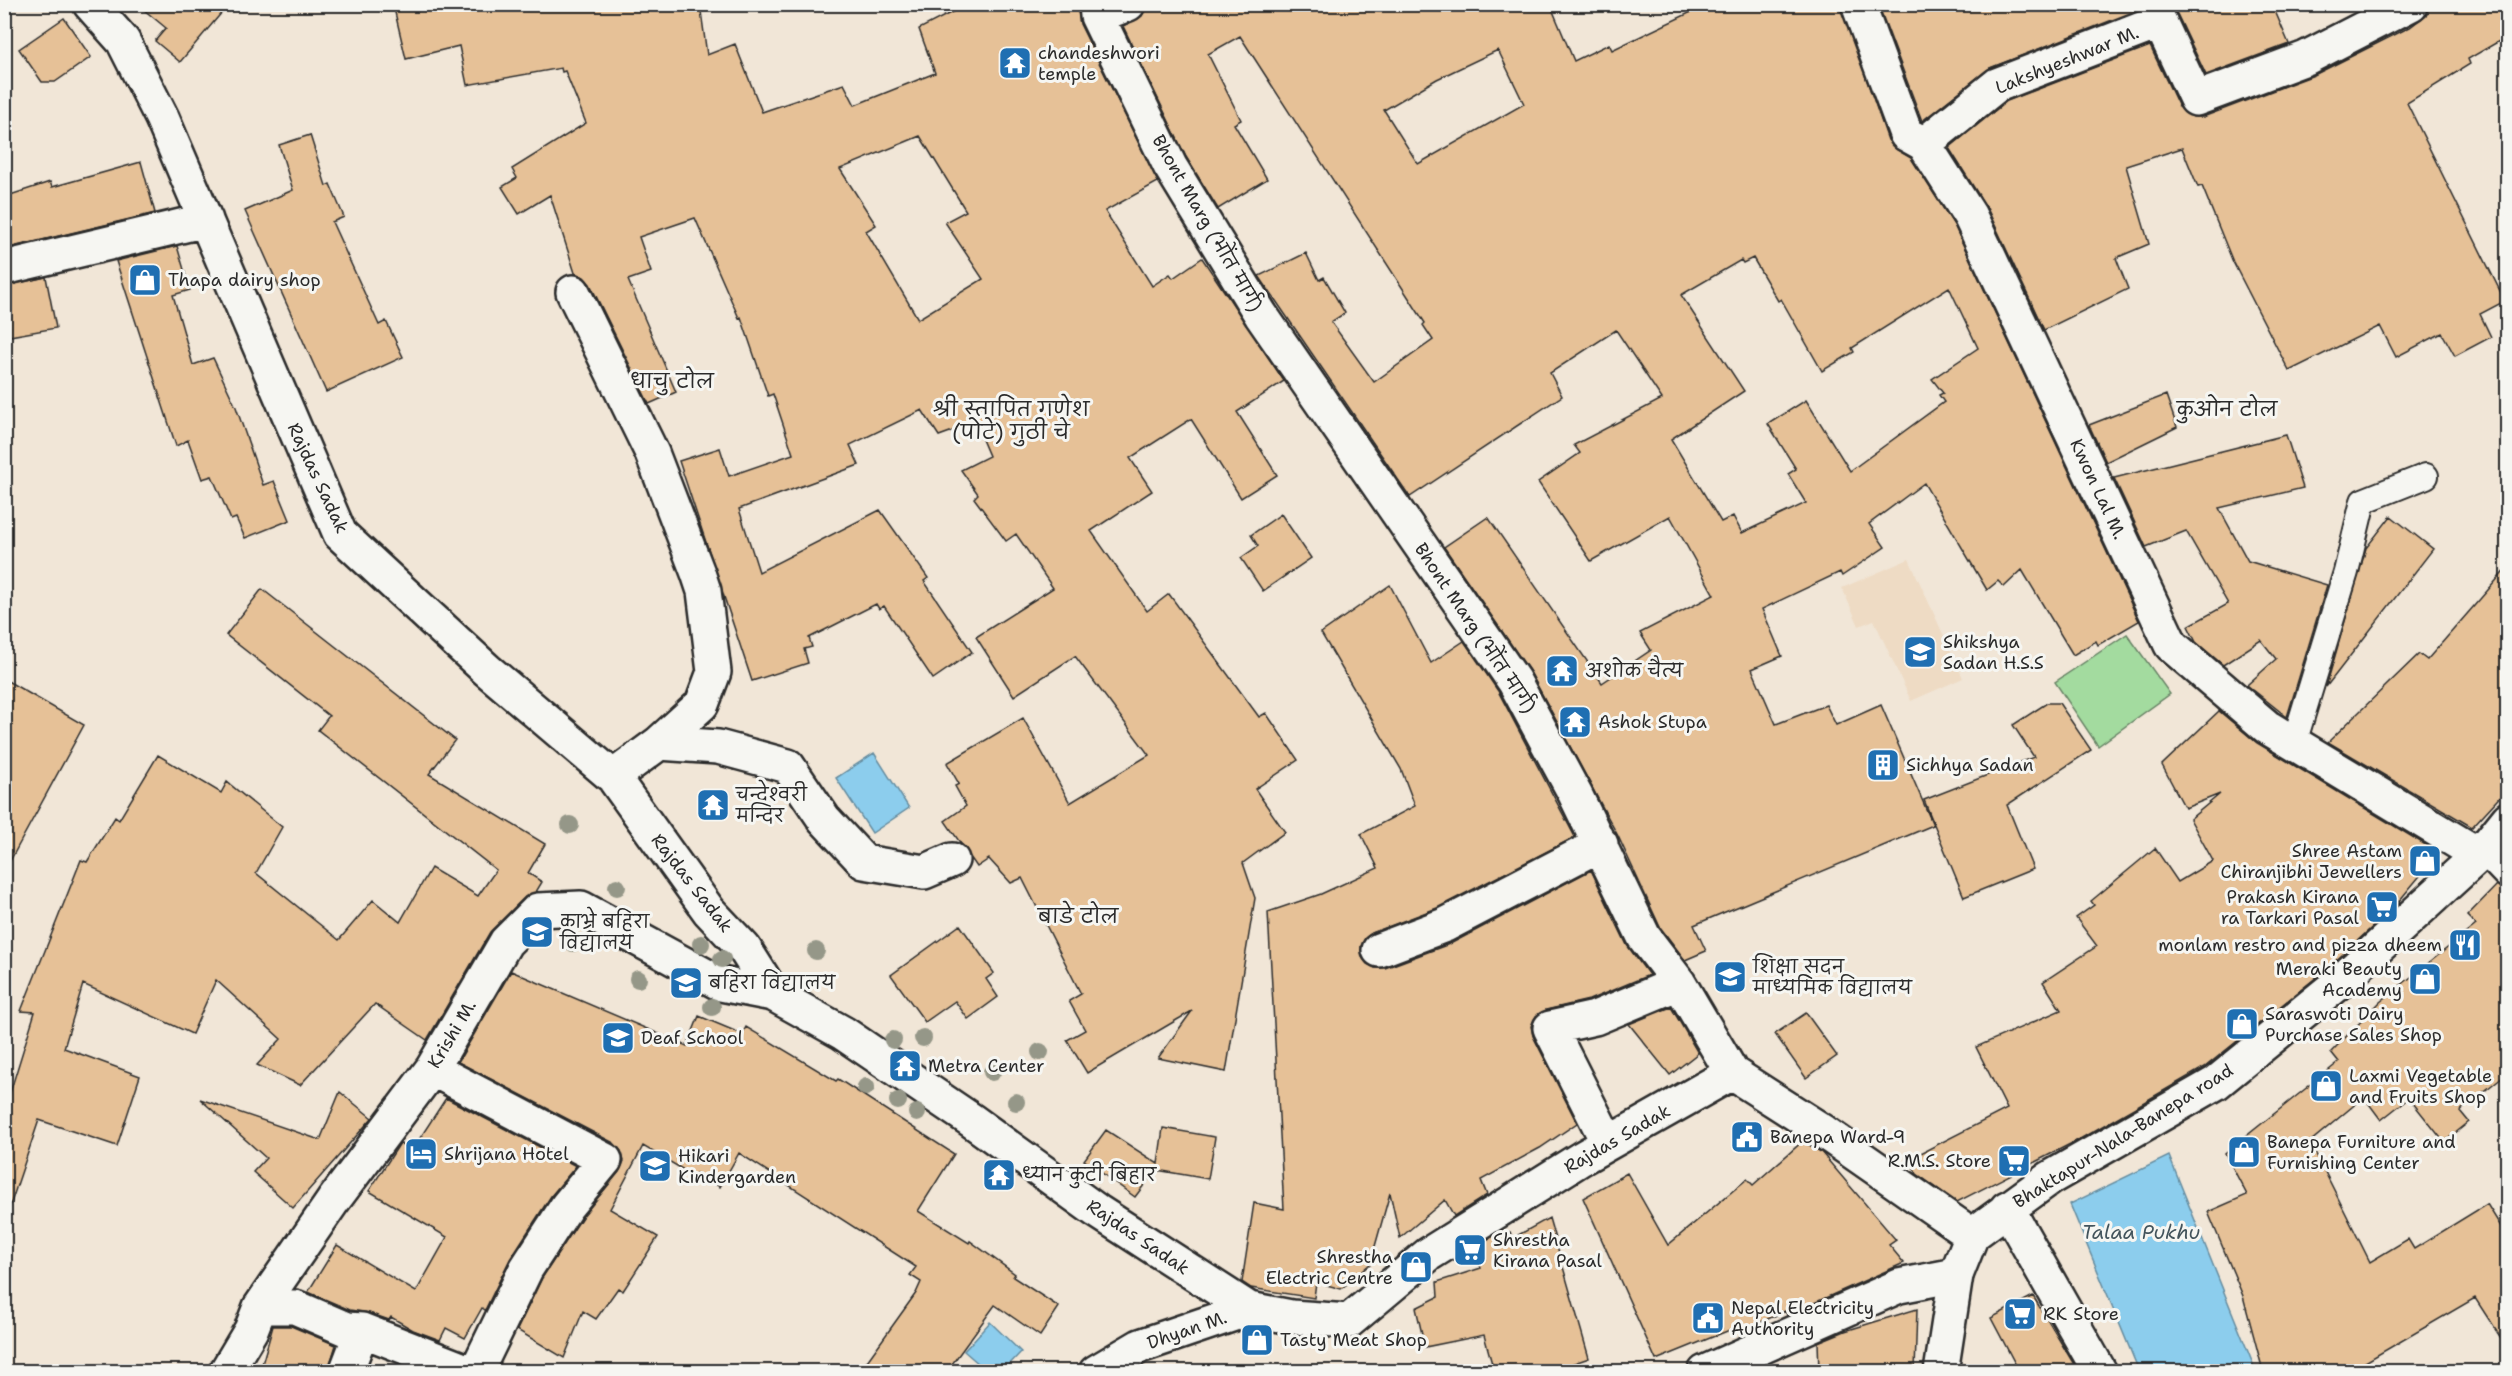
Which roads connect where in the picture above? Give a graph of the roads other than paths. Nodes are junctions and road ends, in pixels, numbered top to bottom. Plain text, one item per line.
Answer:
1 (90, 4) edge
2 (1128, 4) edge
3 (1858, 4) edge
4 (2411, 4) edge
5 (1097, 10) edge
6 (1924, 144) junction
7 (206, 220) junction
8 (4, 268) edge
9 (573, 292) dead end
10 (2426, 476) dead end
11 (659, 742) junction
12 (2294, 743) junction
13 (613, 777) junction
14 (2508, 819) edge
15 (1600, 844) junction
16 (2482, 850) junction
17 (952, 860) dead end
18 (2508, 871) edge
19 (1379, 950) dead end
20 (1679, 983) junction
21 (773, 994) junction
22 (432, 1069) junction
23 (1732, 1073) junction
24 (1608, 1143) junction
25 (2007, 1208) junction
26 (1972, 1235) junction
27 (1956, 1275) junction
28 (260, 1307) junction
29 (1249, 1309) junction
30 (362, 1330) junction
31 (226, 1371) edge
32 (346, 1371) edge
33 (469, 1371) edge
34 (476, 1371) edge
35 (1096, 1371) edge
36 (1705, 1371) edge
37 (1941, 1371) edge
38 (2100, 1371) edge

1 - 7 street, Rajdas Sadak
2 - 5 street
3 - 6 street, Kwon Lal M.
4 - 6 street, Lakshyeshwar M.
5 - 15 street, Bhont Marg (भाेंत मार्ग)
6 - 12 street, Kwon Lal M.
7 - 8 street
7 - 13 street, Rajdas Sadak
9 - 11 street
10 - 12 lane
11 - 13 street
11 - 17 street
12 - 16 street, Kwon Lal M.
13 - 21 street, Rajdas Sadak
14 - 16 street, Bhaktapur-Nala-Banepa road
15 - 19 street
15 - 20 street, Bhont Marg (भाेंत मार्ग)
16 - 18 street, Kwon Lal M.
16 - 25 street, Bhaktapur-Nala-Banepa road
20 - 23 street, Bhont Marg (भाेंत मार्ग)
20 - 24 street
21 - 22 street, Krishi M.
21 - 29 street, Rajdas Sadak
22 - 28 street, Krishi M.
22 - 34 street
23 - 24 street, Rajdas Sadak
23 - 26 street, Bhont Marg (भाेंत मार्ग)
24 - 29 street, Rajdas Sadak
25 - 26 street, Bhaktapur-Nala-Banepa road
25 - 38 street
26 - 27 street
27 - 36 street
27 - 37 street
28 - 30 street
28 - 31 street, Krishi M.
29 - 35 street, Dhyan M.
30 - 32 street
30 - 33 street

